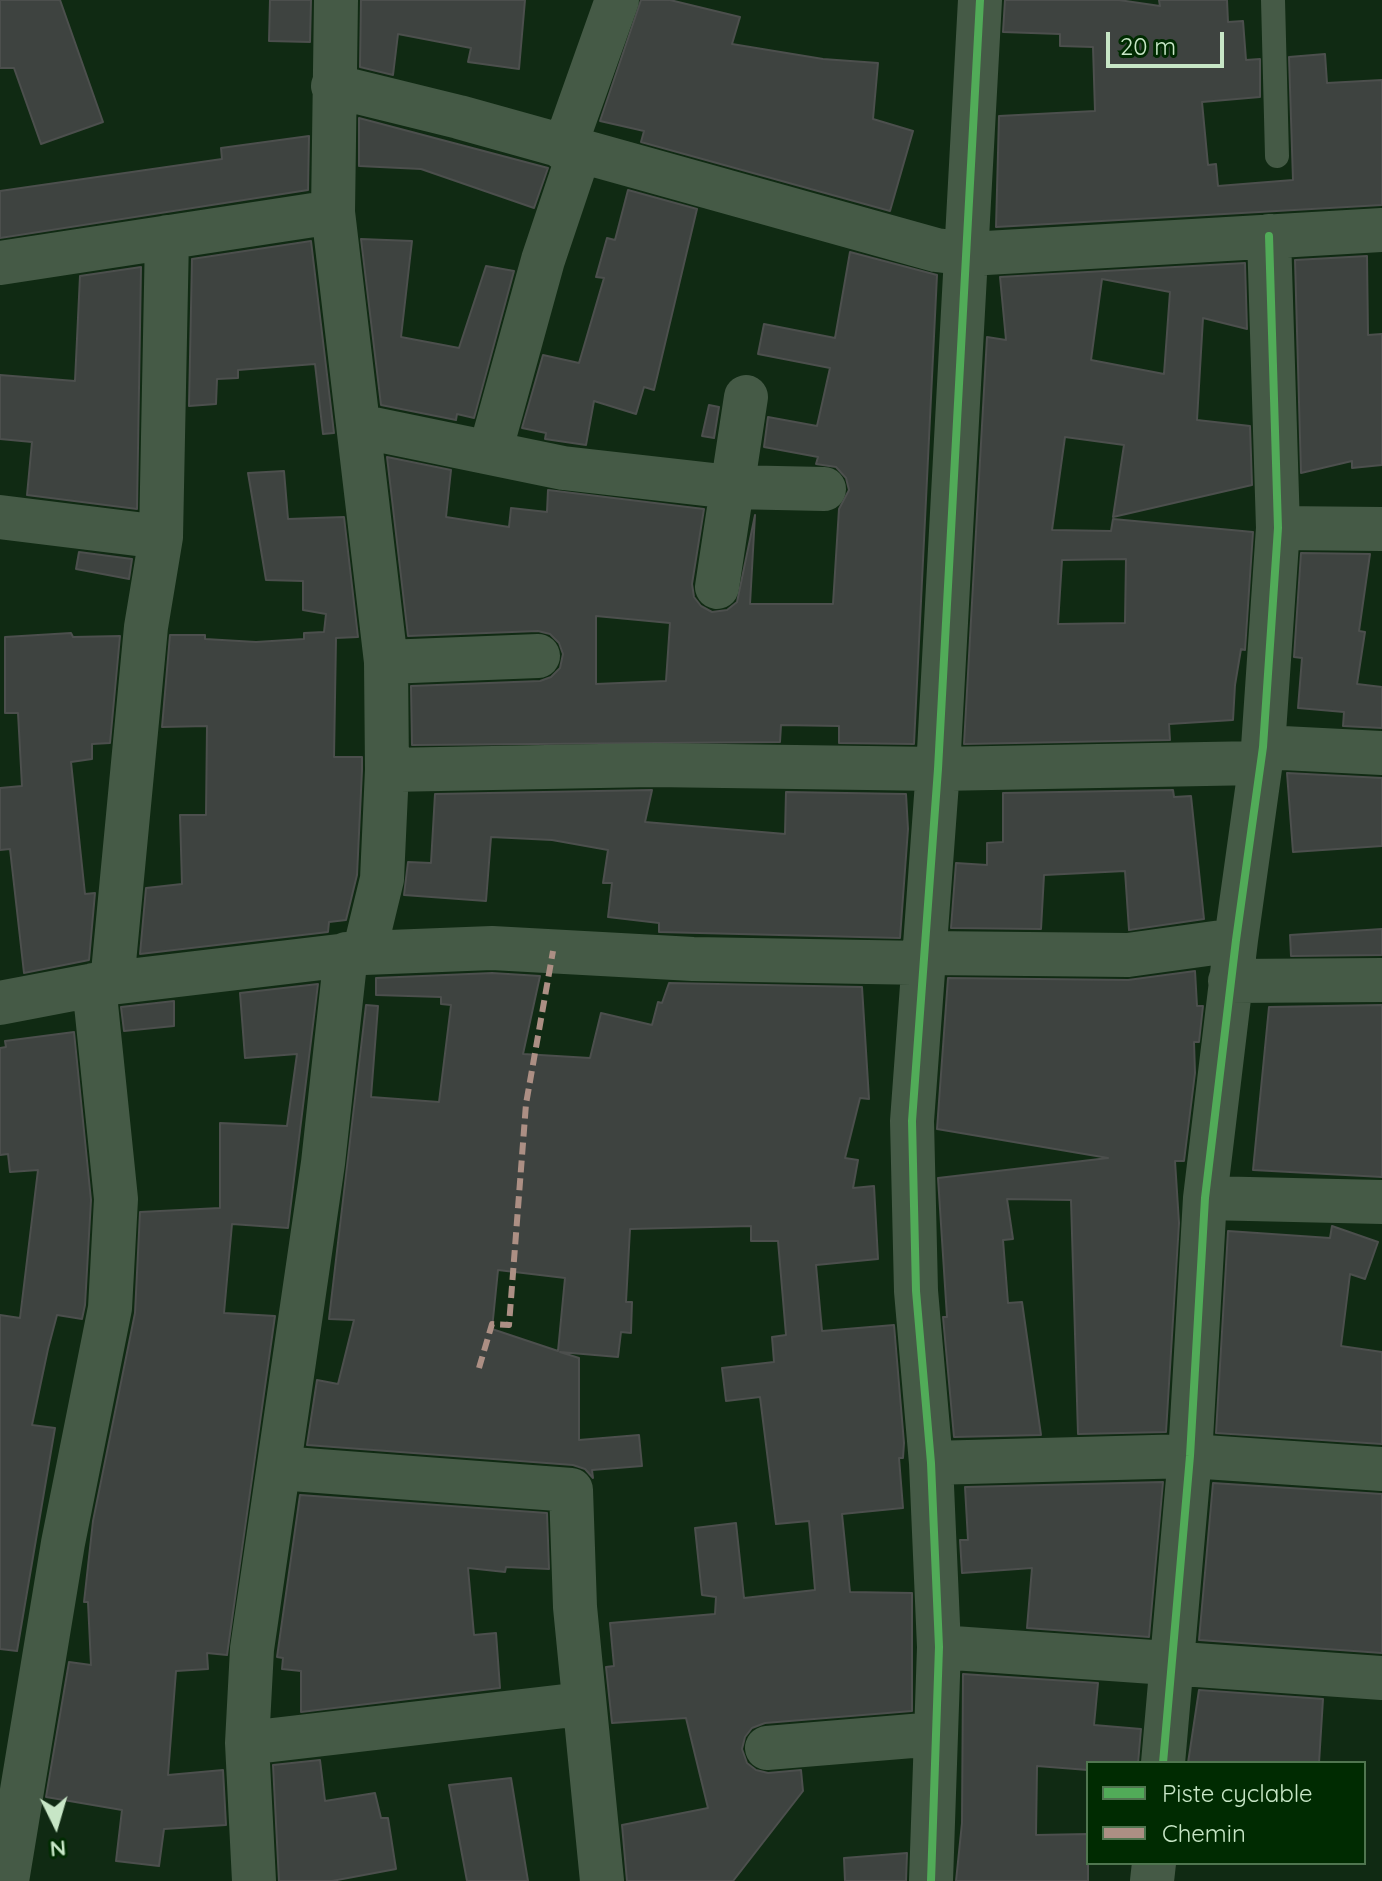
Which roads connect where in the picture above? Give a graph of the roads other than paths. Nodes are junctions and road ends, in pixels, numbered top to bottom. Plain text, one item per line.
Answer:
1 (336, 0) edge
2 (617, 0) edge
3 (980, 0) edge
4 (1273, 0) edge
5 (333, 86) junction
6 (572, 151) junction
7 (1277, 156) dead end
8 (333, 212) junction
9 (1382, 230) edge
10 (1269, 236) junction
11 (167, 237) junction
12 (969, 254) junction
13 (0, 263) edge
14 (746, 397) dead end
15 (359, 426) junction
16 (490, 452) junction
17 (731, 487) junction
18 (824, 489) dead end
19 (0, 517) edge
20 (1278, 528) junction
21 (1382, 529) edge
22 (161, 537) junction
23 (717, 587) dead end
24 (538, 656) dead end
25 (386, 662) junction
26 (1382, 753) edge
27 (1261, 755) junction
28 (938, 769) junction
29 (387, 770) junction
30 (355, 954) junction
31 (926, 958) junction
32 (1233, 961) junction
33 (1382, 980) edge
34 (103, 984) junction
35 (0, 1003) edge
36 (1205, 1198) junction
37 (1382, 1202) edge
38 (1190, 1456) junction
39 (931, 1463) junction
40 (279, 1468) junction
41 (1382, 1469) edge
42 (939, 1647) junction
43 (1172, 1664) junction
44 (1382, 1678) edge
45 (582, 1704) junction
46 (936, 1734) junction
47 (247, 1743) junction
48 (767, 1748) dead end
49 (1163, 1761) edge
50 (7, 1881) edge
51 (254, 1881) edge
52 (602, 1881) edge
53 (931, 1881) edge

1 - 5 street
2 - 6 street
3 - 12 street
4 - 7 lane
5 - 6 street
5 - 8 street
6 - 12 street
6 - 16 street
8 - 11 street
8 - 15 street
9 - 10 street
10 - 12 street
10 - 20 street
11 - 13 street
11 - 22 street
12 - 28 street
14 - 17 street
15 - 16 street
15 - 25 street
16 - 17 street
17 - 18 street
17 - 23 street
19 - 22 street
20 - 21 street
20 - 27 street
22 - 34 street
24 - 25 street
25 - 29 street
26 - 27 street
27 - 28 street
27 - 32 street
28 - 29 street
28 - 31 street
29 - 30 street
30 - 31 street
30 - 34 street
30 - 40 street
31 - 32 street
31 - 39 street
32 - 33 street
32 - 36 street
34 - 35 street
34 - 50 street
36 - 37 street
36 - 38 street
38 - 39 street
38 - 41 street
38 - 43 street
39 - 42 street
40 - 45 street
40 - 47 street
42 - 43 street
42 - 46 street
43 - 44 street
43 - 49 street
45 - 47 street
45 - 52 street
46 - 48 street
46 - 53 street
47 - 51 street

